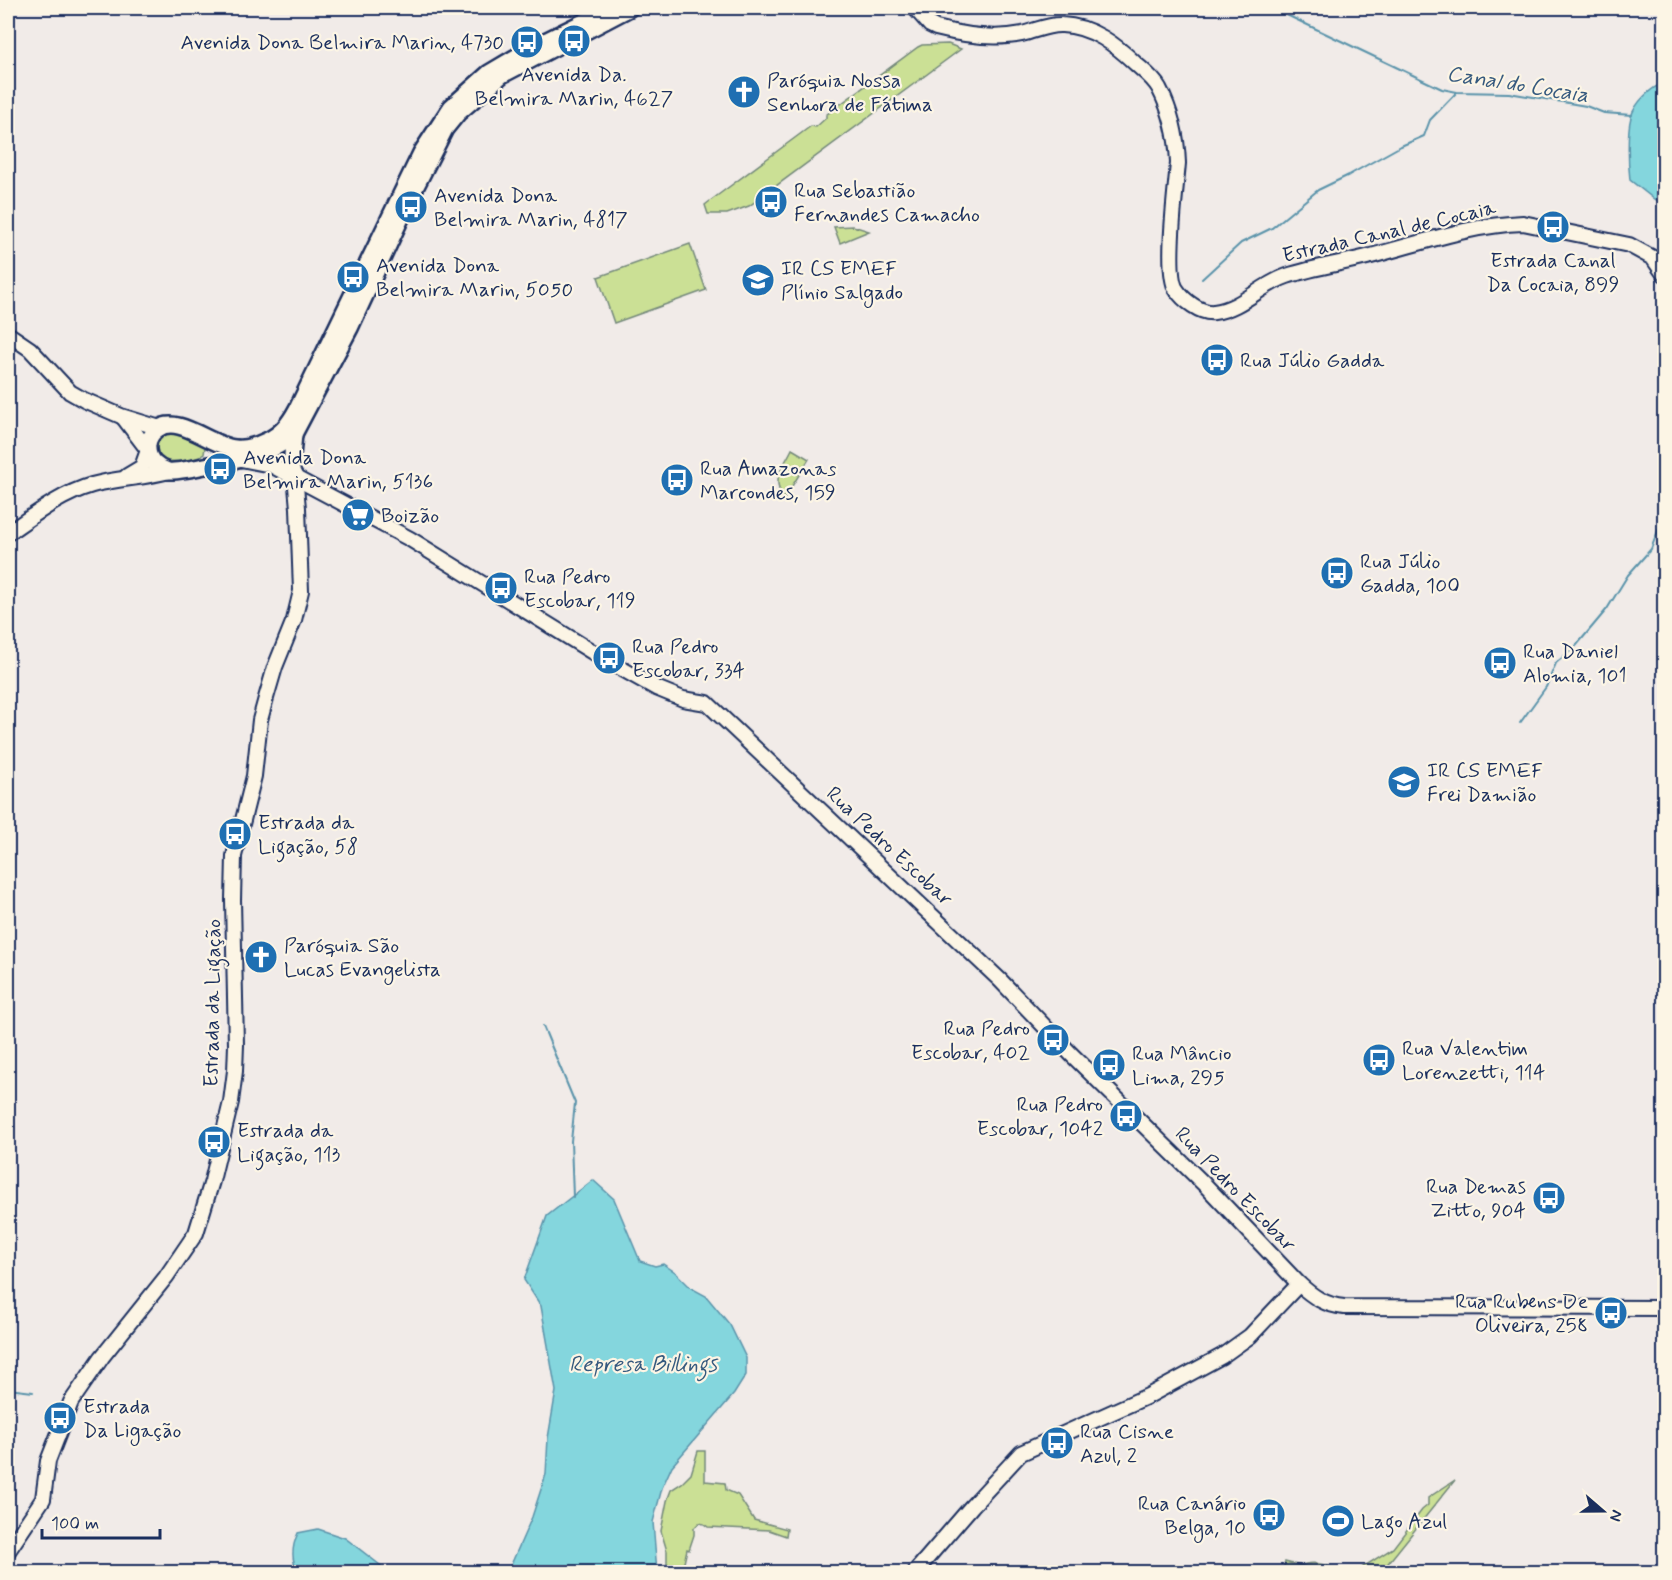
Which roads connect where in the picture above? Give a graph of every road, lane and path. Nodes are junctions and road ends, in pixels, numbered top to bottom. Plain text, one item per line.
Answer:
1 (612, 8) edge
2 (630, 8) edge
3 (915, 8) edge
4 (1665, 274) edge
5 (8, 334) edge
6 (121, 416) junction
7 (160, 428) junction
8 (294, 434) junction
9 (209, 441) junction
10 (266, 446) junction
11 (148, 450) junction
12 (239, 459) junction
13 (203, 465) junction
14 (169, 471) junction
15 (293, 472) junction
16 (124, 478) junction
17 (8, 533) edge
18 (1299, 1284) junction
19 (1665, 1308) edge
20 (8, 1551) edge
21 (915, 1572) edge

1 - 10 main road
2 - 8 main road
3 - 4 main road, Estrada Canal de Cocaia
5 - 6 main road
6 - 7 main road
6 - 11 main road
7 - 9 main road
7 - 11 main road
8 - 10 main road
8 - 15 main road
9 - 10 main road
9 - 13 main road
10 - 12 main road
10 - 15 main road, Rua Pedro Escobar
11 - 14 main road
11 - 16 main road
12 - 13 main road
12 - 15 main road, Rua Pedro Escobar
13 - 14 main road
14 - 16 main road
15 - 18 main road, Rua Pedro Escobar
15 - 20 main road, Estrada da Ligação
16 - 17 main road
18 - 19 main road, Rua Pedro Escobar
18 - 21 main road

